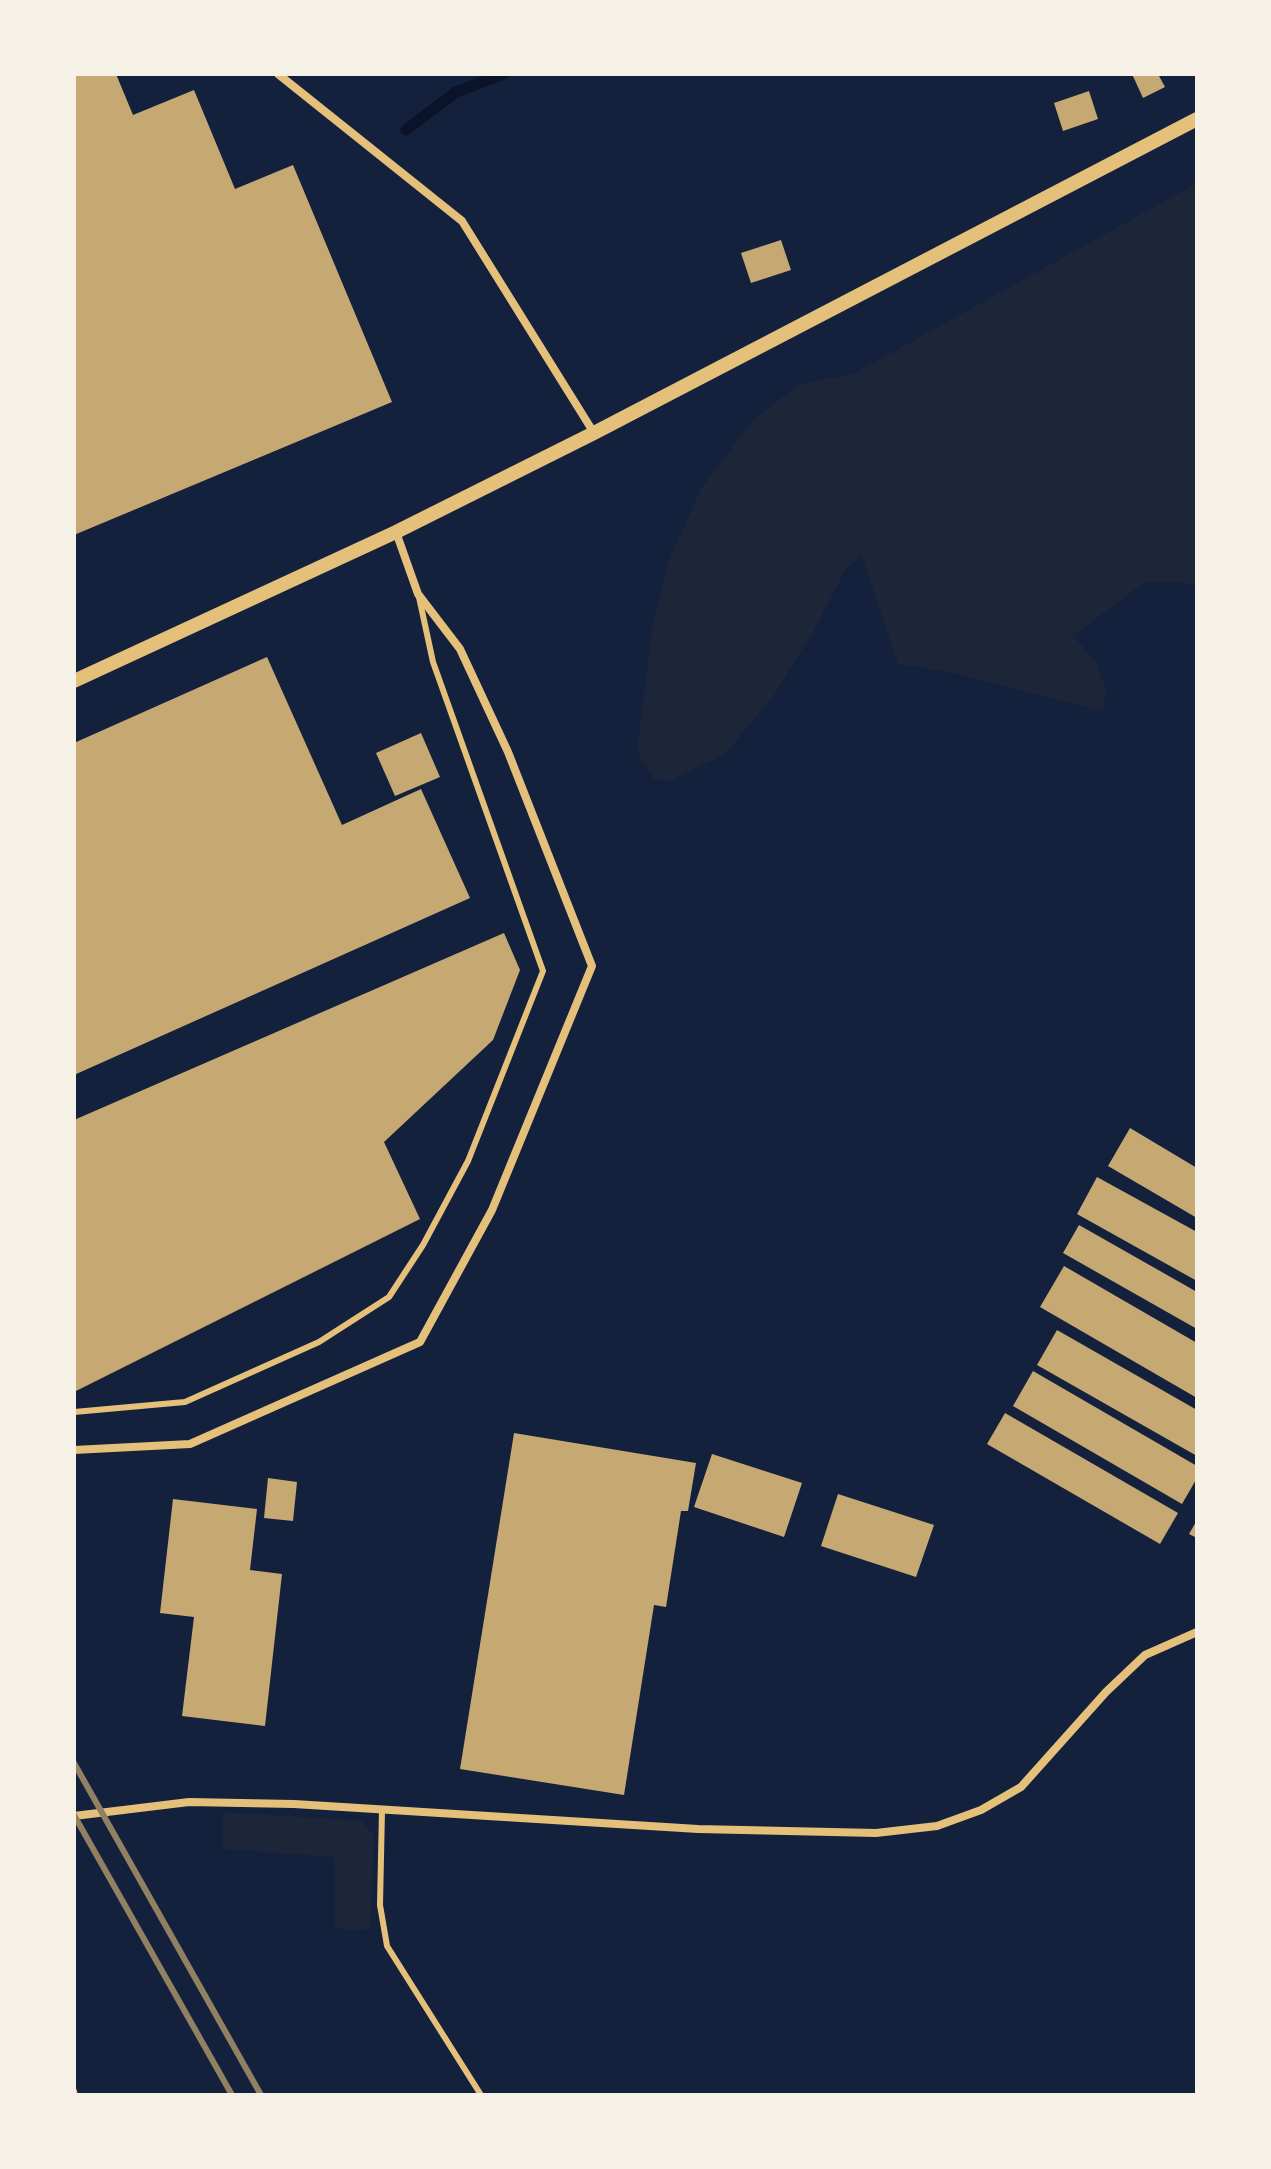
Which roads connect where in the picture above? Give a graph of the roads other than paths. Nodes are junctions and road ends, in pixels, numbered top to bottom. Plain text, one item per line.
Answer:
1 (278, 74) edge
2 (1197, 119) edge
3 (594, 433) junction
4 (396, 532) junction
5 (418, 594) junction
6 (74, 681) edge
7 (74, 1412) edge
8 (74, 1450) edge
9 (1197, 1632) edge
10 (382, 1810) junction
11 (74, 1816) edge
12 (481, 2095) edge

1 - 3 street
2 - 3 street
3 - 4 street
4 - 5 street
4 - 6 street
5 - 7 lane
5 - 8 street
9 - 10 street
10 - 11 street
10 - 12 lane

